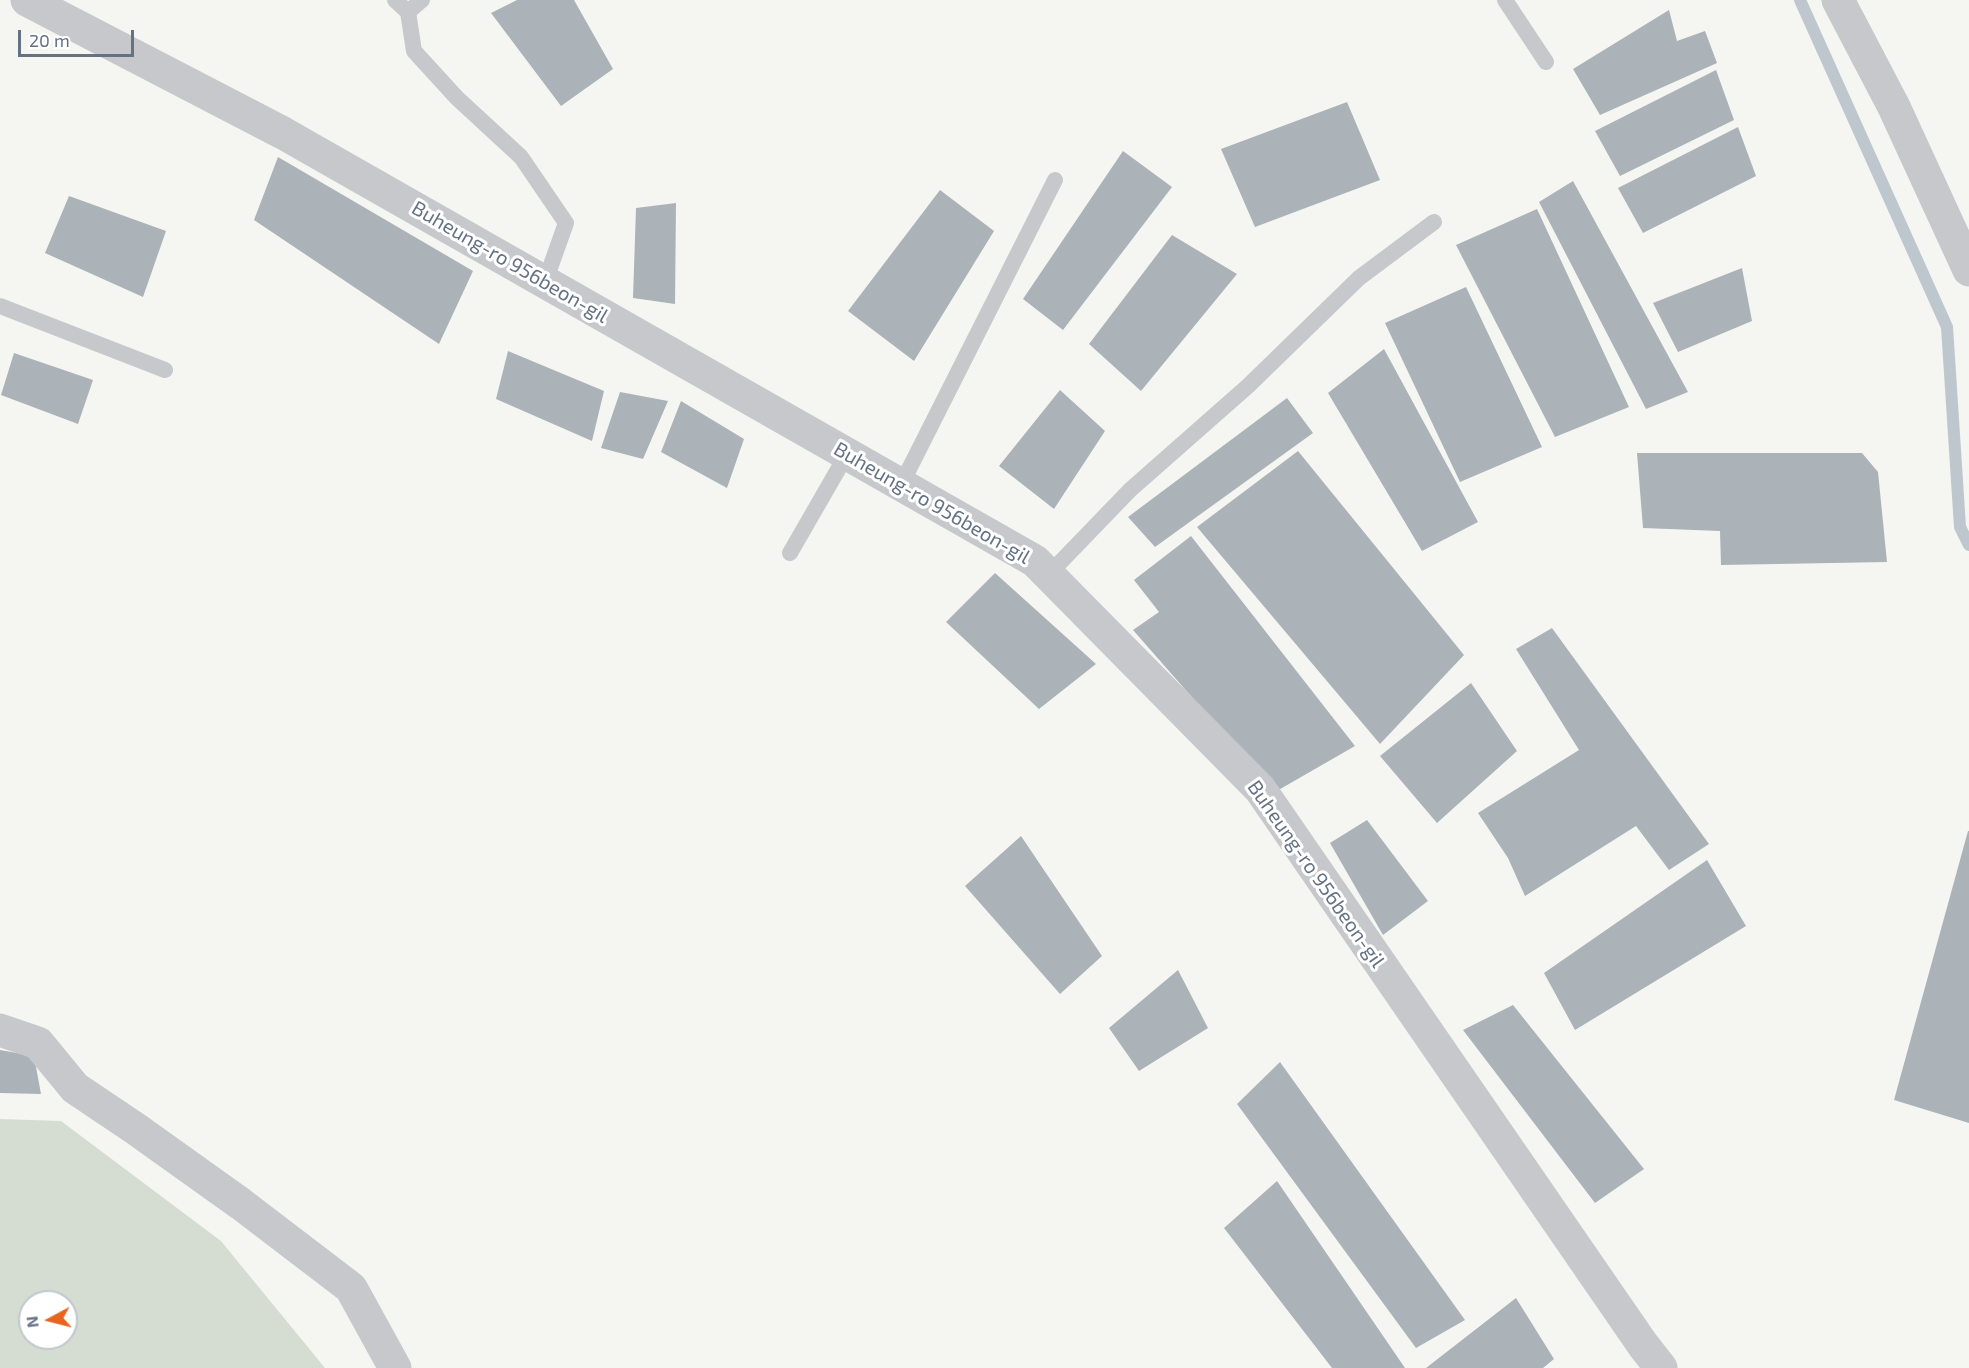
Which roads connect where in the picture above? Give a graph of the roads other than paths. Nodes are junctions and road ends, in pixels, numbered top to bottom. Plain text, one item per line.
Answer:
1 (27, 0) edge
2 (422, 0) edge
3 (1505, 0) edge
4 (1838, 0) edge
5 (402, 6) edge
6 (1546, 62) dead end
7 (1055, 180) dead end
8 (1434, 222) dead end
9 (1969, 270) edge
10 (545, 282) junction
11 (0, 306) edge
12 (165, 370) dead end
13 (848, 454) junction
14 (901, 485) junction
15 (790, 553) dead end
16 (1048, 575) junction
17 (0, 1030) edge
18 (395, 1368) edge
19 (1661, 1368) edge

1 - 10 street, Buheung-ro 956beon-gil
2 - 5 lane
3 - 6 lane
4 - 9 street
5 - 10 lane
7 - 14 lane
8 - 16 lane
10 - 13 street, Buheung-ro 956beon-gil
11 - 12 lane
13 - 14 street, Buheung-ro 956beon-gil
13 - 15 lane
14 - 16 street, Buheung-ro 956beon-gil
16 - 19 street, Buheung-ro 956beon-gil
17 - 18 street

